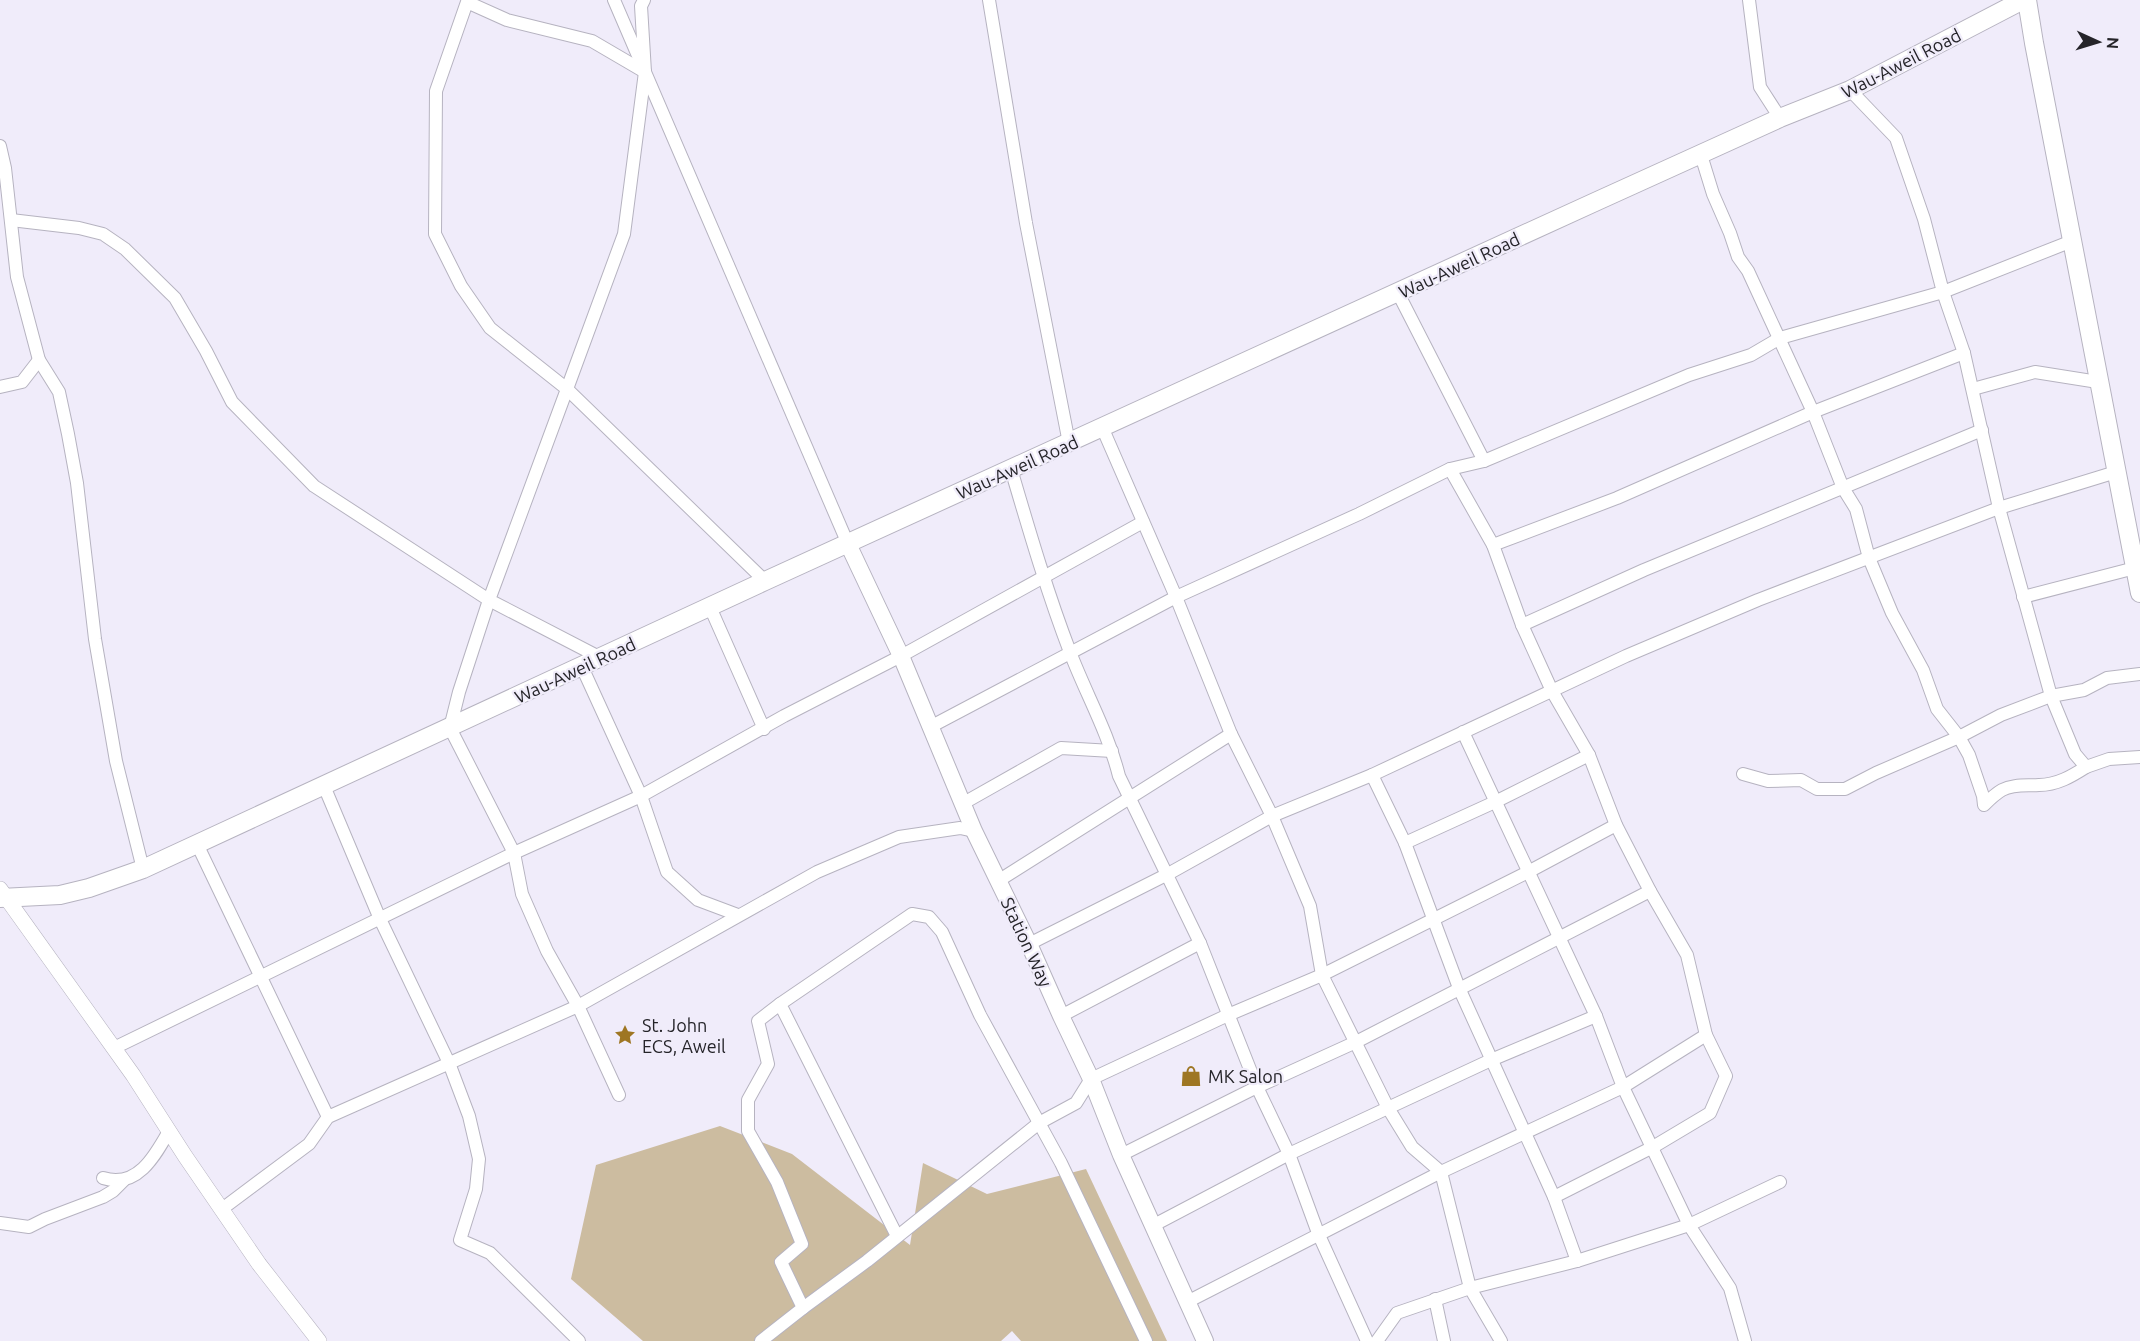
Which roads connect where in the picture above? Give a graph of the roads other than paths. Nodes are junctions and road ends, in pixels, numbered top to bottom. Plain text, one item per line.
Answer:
1 (614, 0) edge
2 (644, 0) edge
3 (989, 0) edge
4 (1749, 0) edge
5 (2023, 0) edge
6 (2027, 0) edge
7 (464, 1) edge
8 (645, 72) junction
9 (1850, 90) junction
10 (1780, 118) junction
11 (0, 146) edge
12 (1701, 155) junction
13 (11, 220) junction
14 (2072, 241) junction
15 (1943, 292) junction
16 (1398, 293) junction
17 (1780, 338) junction
18 (1964, 353) junction
19 (39, 360) junction
20 (2098, 382) junction
21 (0, 387) edge
22 (567, 389) junction
23 (1973, 389) junction
24 (1813, 412) junction
25 (1102, 427) junction
26 (1982, 430) junction
27 (1069, 443) junction
28 (1484, 461) junction
29 (1011, 469) junction
30 (1449, 469) junction
31 (2116, 472) junction
32 (1843, 488) junction
33 (1999, 508) junction
34 (1143, 522) junction
35 (848, 544) junction
36 (1493, 546) junction
37 (1869, 558) junction
38 (2135, 568) junction
39 (1044, 578) junction
40 (765, 582) junction
41 (2140, 593) edge
42 (1176, 597) junction
43 (2023, 597) junction
44 (489, 600) junction
45 (710, 607) junction
46 (1522, 625) junction
47 (1070, 653) junction
48 (901, 656) junction
49 (601, 658) junction
50 (582, 667) junction
51 (2140, 674) edge
52 (1552, 691) junction
53 (2051, 696) junction
54 (930, 727) junction
55 (450, 728) junction
56 (764, 729) junction
57 (1463, 732) junction
58 (1231, 734) junction
59 (1959, 737) junction
60 (1112, 751) junction
61 (1589, 755) junction
62 (2140, 757) edge
63 (2086, 766) junction
64 (1743, 774) dead end
65 (1372, 775) junction
66 (324, 786) junction
67 (641, 796) junction
68 (1129, 798) junction
69 (1495, 802) junction
70 (962, 804) junction
71 (1272, 816) junction
72 (1616, 825) junction
73 (974, 831) junction
74 (1405, 843) junction
75 (197, 844) junction
76 (514, 853) junction
77 (143, 869) junction
78 (1528, 872) junction
79 (1168, 874) junction
80 (998, 881) junction
81 (1650, 891) junction
82 (2, 895) edge
83 (738, 915) junction
84 (380, 919) junction
85 (1432, 920) junction
86 (1560, 938) junction
87 (1200, 943) junction
88 (1029, 944) junction
89 (1322, 975) junction
90 (259, 977) junction
91 (1459, 988) junction
92 (780, 1004) junction
93 (578, 1006) junction
94 (1228, 1015) junction
95 (1061, 1016) junction
96 (1596, 1016) junction
97 (1706, 1035) junction
98 (1356, 1042) junction
99 (114, 1048) junction
100 (1491, 1060) junction
101 (449, 1063) junction
102 (1091, 1079) junction
103 (1257, 1087) junction
104 (1623, 1087) junction
105 (619, 1095) dead end
106 (1388, 1108) junction
107 (328, 1117) junction
108 (1039, 1122) junction
109 (169, 1131) junction
110 (1524, 1133) junction
111 (1653, 1147) junction
112 (1289, 1154) junction
113 (1121, 1155) junction
114 (1441, 1172) junction
115 (103, 1178) dead end
116 (124, 1180) junction
117 (1780, 1182) dead end
118 (1554, 1197) junction
119 (222, 1209) junction
120 (0, 1223) edge
121 (1154, 1225) junction
122 (1689, 1225) junction
123 (1318, 1233) junction
124 (897, 1236) junction
125 (1577, 1262) junction
126 (1470, 1288) junction
127 (1435, 1299) junction
128 (1187, 1302) junction
129 (802, 1308) junction
130 (319, 1341) edge
131 (579, 1341) edge
132 (761, 1341) edge
133 (1146, 1341) edge
134 (1205, 1341) edge
135 (1368, 1341) edge
136 (1377, 1341) edge
137 (1444, 1341) edge
138 (1501, 1341) edge
139 (1745, 1341) edge

1 - 8 street
2 - 8 street
3 - 27 street
4 - 10 street
5 - 9 main road, Wau-Aweil Road
6 - 14 main road
7 - 8 street
7 - 22 street
8 - 22 street
8 - 35 street
9 - 10 main road, Wau-Aweil Road
9 - 15 street
10 - 12 main road, Wau-Aweil Road
11 - 13 street
12 - 16 main road, Wau-Aweil Road
12 - 17 street
13 - 19 street
13 - 44 street
14 - 15 street
14 - 20 main road
15 - 17 street
15 - 18 street
16 - 25 main road, Wau-Aweil Road
16 - 28 street
17 - 24 street
17 - 28 street
18 - 23 street
18 - 24 street
19 - 21 street
19 - 77 street
20 - 23 street
20 - 31 main road
22 - 40 street
22 - 44 street
23 - 26 street
24 - 32 street
24 - 36 street
25 - 27 main road, Wau-Aweil Road
25 - 34 street
26 - 32 street
26 - 33 street
27 - 29 main road, Wau-Aweil Road
28 - 30 street
29 - 35 main road, Wau-Aweil Road
29 - 39 street
30 - 36 street
30 - 42 street
31 - 33 street
31 - 38 main road
32 - 37 street
32 - 46 street
33 - 37 street
33 - 43 street
34 - 39 street
34 - 42 street
35 - 40 main road, Wau-Aweil Road
35 - 48 main road, Station Way
36 - 46 street
37 - 52 street
37 - 59 street
38 - 41 main road
38 - 43 street
39 - 47 street
39 - 48 street
40 - 45 main road, Wau-Aweil Road
42 - 47 street
42 - 58 street
43 - 53 street
44 - 49 street
44 - 55 street
45 - 49 main road, Wau-Aweil Road
45 - 56 street
46 - 52 street
47 - 54 street
47 - 60 street
48 - 54 main road, Station Way
48 - 56 street
49 - 50 main road, Wau-Aweil Road
50 - 55 main road, Wau-Aweil Road
50 - 67 street
51 - 53 street
52 - 57 street
52 - 61 street
53 - 59 street
53 - 63 street
54 - 70 main road, Station Way
55 - 66 main road, Wau-Aweil Road
55 - 76 street
56 - 67 street
57 - 65 street
57 - 69 street
58 - 68 street
58 - 71 street
59 - 63 street
59 - 64 street
60 - 68 street
60 - 70 street
61 - 69 street
61 - 72 street
62 - 63 street
65 - 71 street
65 - 74 street
66 - 75 main road, Wau-Aweil Road
66 - 84 street
67 - 76 street
67 - 83 street
68 - 79 street
68 - 80 street
69 - 74 street
69 - 78 street
70 - 73 main road, Station Way
71 - 79 street
71 - 89 street
72 - 78 street
72 - 81 street
73 - 80 main road, Station Way
73 - 83 street
74 - 85 street
75 - 77 main road, Wau-Aweil Road
75 - 90 street
76 - 84 street
76 - 93 street
77 - 82 main road, Wau-Aweil Road
78 - 85 street
78 - 86 street
79 - 87 street
79 - 88 street
80 - 88 main road, Station Way
81 - 86 street
81 - 97 street
82 - 99 street
83 - 93 street
84 - 90 street
84 - 101 street
85 - 89 street
85 - 91 street
86 - 91 street
86 - 96 street
87 - 94 street
87 - 95 street
88 - 95 main road, Station Way
89 - 94 street
89 - 98 street
90 - 99 street
90 - 107 street
91 - 98 street
91 - 100 street
92 - 108 street
92 - 124 street
92 - 129 street
93 - 101 street
93 - 105 street
94 - 102 street
94 - 103 street
95 - 102 main road, Station Way
96 - 100 street
96 - 104 street
97 - 104 street
97 - 111 street
98 - 103 street
98 - 106 street
99 - 109 street
100 - 106 street
100 - 110 street
101 - 107 street
101 - 131 street
102 - 108 street
102 - 113 main road, Station Way
103 - 112 street
103 - 113 street
104 - 110 street
104 - 111 street
106 - 112 street
106 - 114 street
107 - 119 street
108 - 124 street
108 - 133 street
109 - 116 street
109 - 119 street
110 - 114 street
110 - 118 street
111 - 118 street
111 - 122 street
112 - 121 street
112 - 123 street
113 - 121 main road, Station Way
114 - 123 street
114 - 126 street
115 - 116 street
116 - 120 street
117 - 122 street
118 - 125 street
119 - 130 street
121 - 128 main road, Station Way
122 - 125 street
122 - 139 street
123 - 128 street
123 - 135 street
124 - 129 street
125 - 126 street
126 - 127 street
126 - 138 street
127 - 136 street
127 - 137 street
128 - 134 main road, Station Way
129 - 132 street

